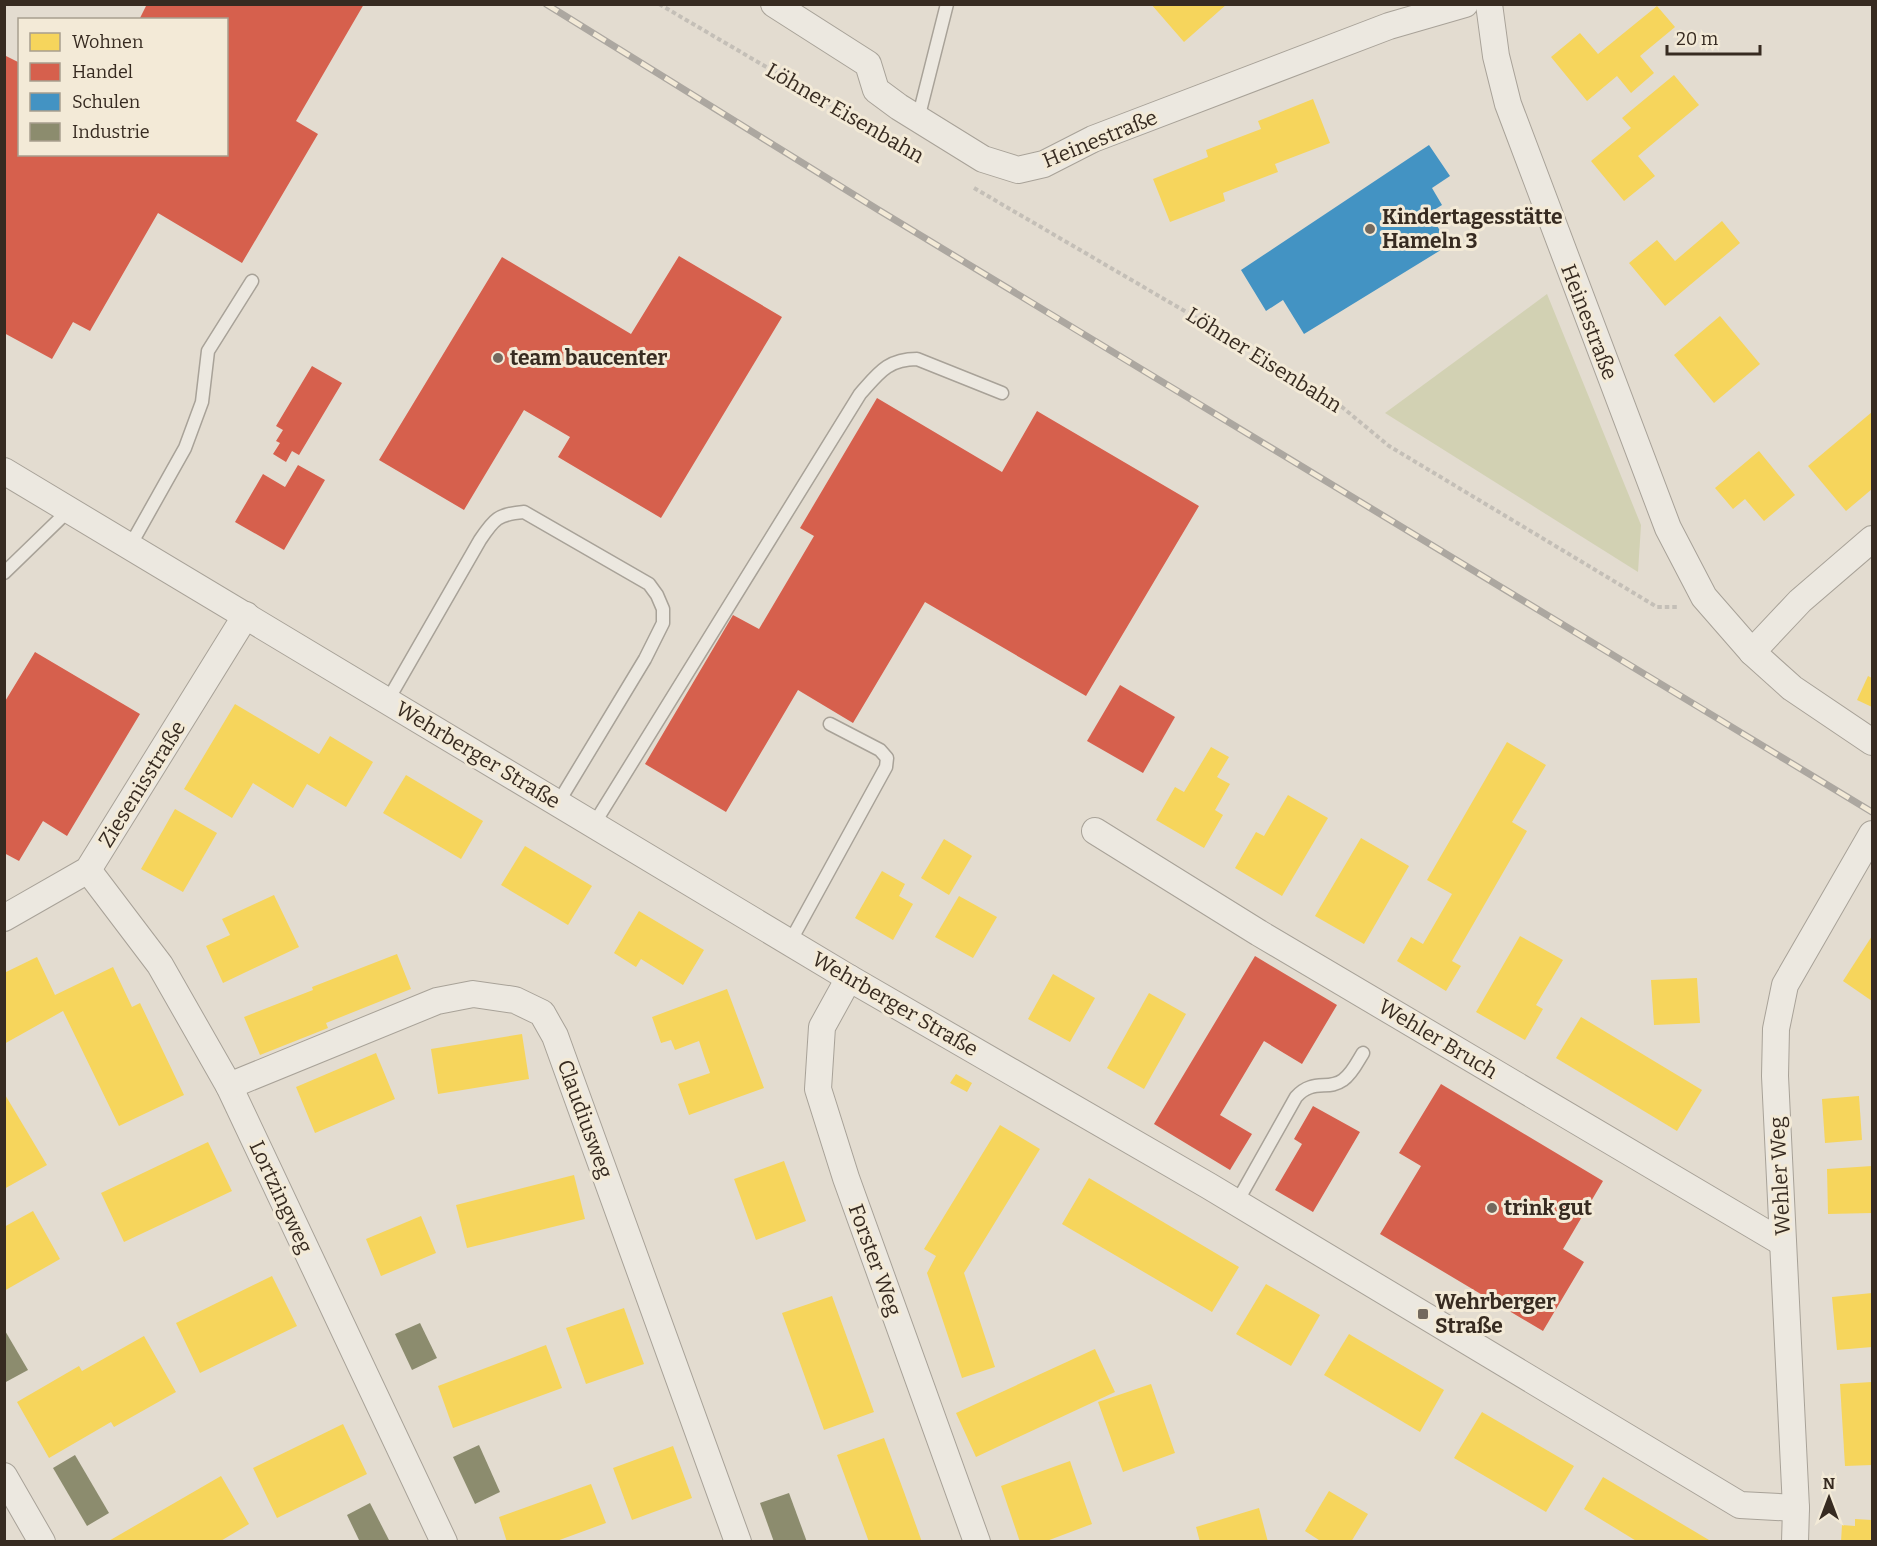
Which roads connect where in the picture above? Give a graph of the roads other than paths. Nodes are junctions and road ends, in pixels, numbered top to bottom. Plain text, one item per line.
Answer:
1 (774, 4) edge
2 (947, 4) edge
3 (1465, 4) edge
4 (1489, 4) edge
5 (918, 119) junction
6 (252, 281) dead end
7 (1002, 393) dead end
8 (4, 471) edge
9 (69, 510) junction
10 (1872, 539) edge
11 (130, 546) junction
12 (4, 573) edge
13 (246, 615) junction
14 (1752, 652) junction
15 (388, 700) junction
16 (830, 724) dead end
17 (1872, 742) edge
18 (558, 803) junction
19 (594, 824) junction
20 (1095, 831) dead end
21 (1872, 834) edge
22 (88, 870) junction
23 (4, 918) edge
24 (790, 942) junction
25 (849, 978) junction
26 (1363, 1053) dead end
27 (229, 1086) junction
28 (1236, 1202) junction
29 (1784, 1243) junction
30 (4, 1476) edge
31 (1796, 1508) junction
32 (42, 1542) edge
33 (444, 1542) edge
34 (738, 1542) edge
35 (976, 1542) edge
36 (1795, 1542) edge

1 - 5 street, Heinestraße
2 - 5 lane
3 - 5 street, Heinestraße
4 - 14 street, Heinestraße
6 - 11 lane
7 - 19 lane
8 - 9 street, Wehrberger Straße
9 - 11 street, Wehrberger Straße
9 - 12 lane
10 - 14 street
11 - 13 street, Wehrberger Straße
13 - 15 street, Wehrberger Straße
13 - 22 street, Ziesenisstraße
14 - 17 street
15 - 18 street, Wehrberger Straße
15 - 18 lane
16 - 24 lane
18 - 19 street, Wehrberger Straße
19 - 24 street, Wehrberger Straße
20 - 29 street, Wehler Bruch
21 - 29 street, Wehler Weg
22 - 23 street, Ziesenisstraße
22 - 27 street, Lortzingweg
24 - 25 street, Wehrberger Straße
25 - 28 street, Wehrberger Straße
25 - 35 street, Forster Weg
26 - 28 lane
27 - 33 street, Lortzingweg
27 - 34 street, Claudiusweg
28 - 31 street, Wehrberger Straße
29 - 31 street, Wehler Weg
30 - 32 street
31 - 36 street, Wehler Weg

